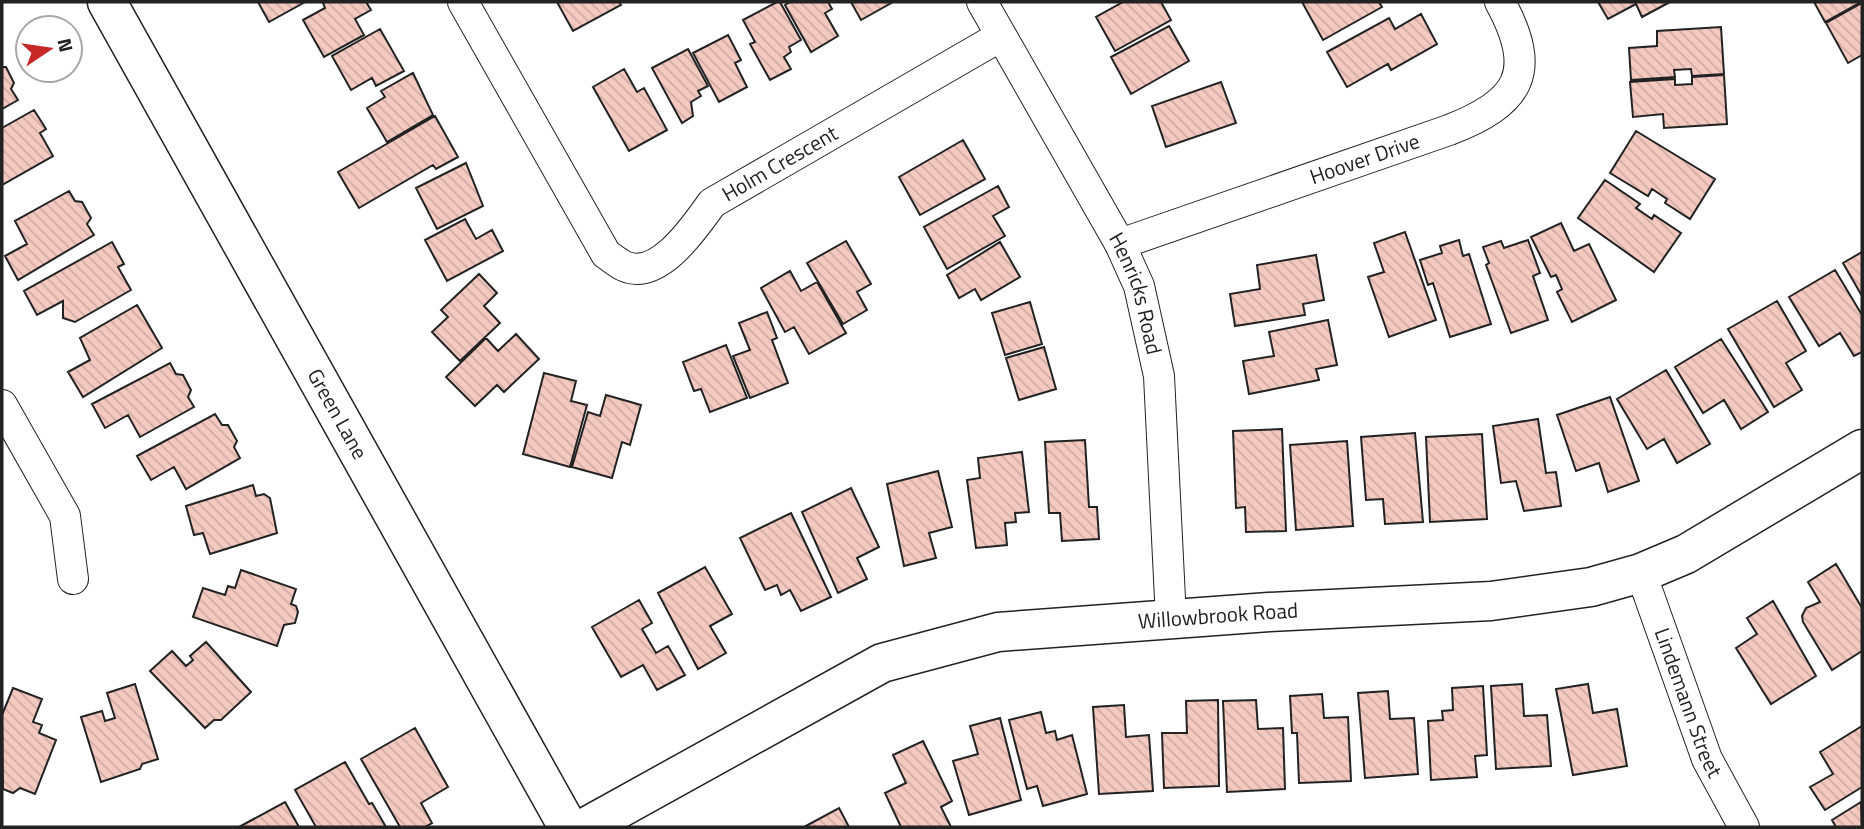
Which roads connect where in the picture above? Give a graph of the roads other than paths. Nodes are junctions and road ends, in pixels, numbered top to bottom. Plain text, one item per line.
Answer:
1 (107, 2) edge
2 (463, 2) edge
3 (982, 2) edge
4 (1500, 2) edge
5 (1002, 36) junction
6 (1120, 244) junction
7 (2, 405) edge
8 (1862, 449) edge
9 (1641, 573) junction
10 (73, 579) dead end
11 (1171, 619) junction
12 (568, 827) edge
13 (586, 827) edge
14 (1744, 827) edge

1 - 12 street, Green Lane
2 - 5 street, Holm Crescent
3 - 5 street, Henricks Road
4 - 6 street, Hoover Drive
5 - 6 street, Henricks Road
6 - 11 street, Henricks Road
7 - 10 street
8 - 9 street, Willowbrook Road
9 - 11 street, Willowbrook Road
9 - 14 street, Lindemann Street
11 - 13 street, Willowbrook Road

